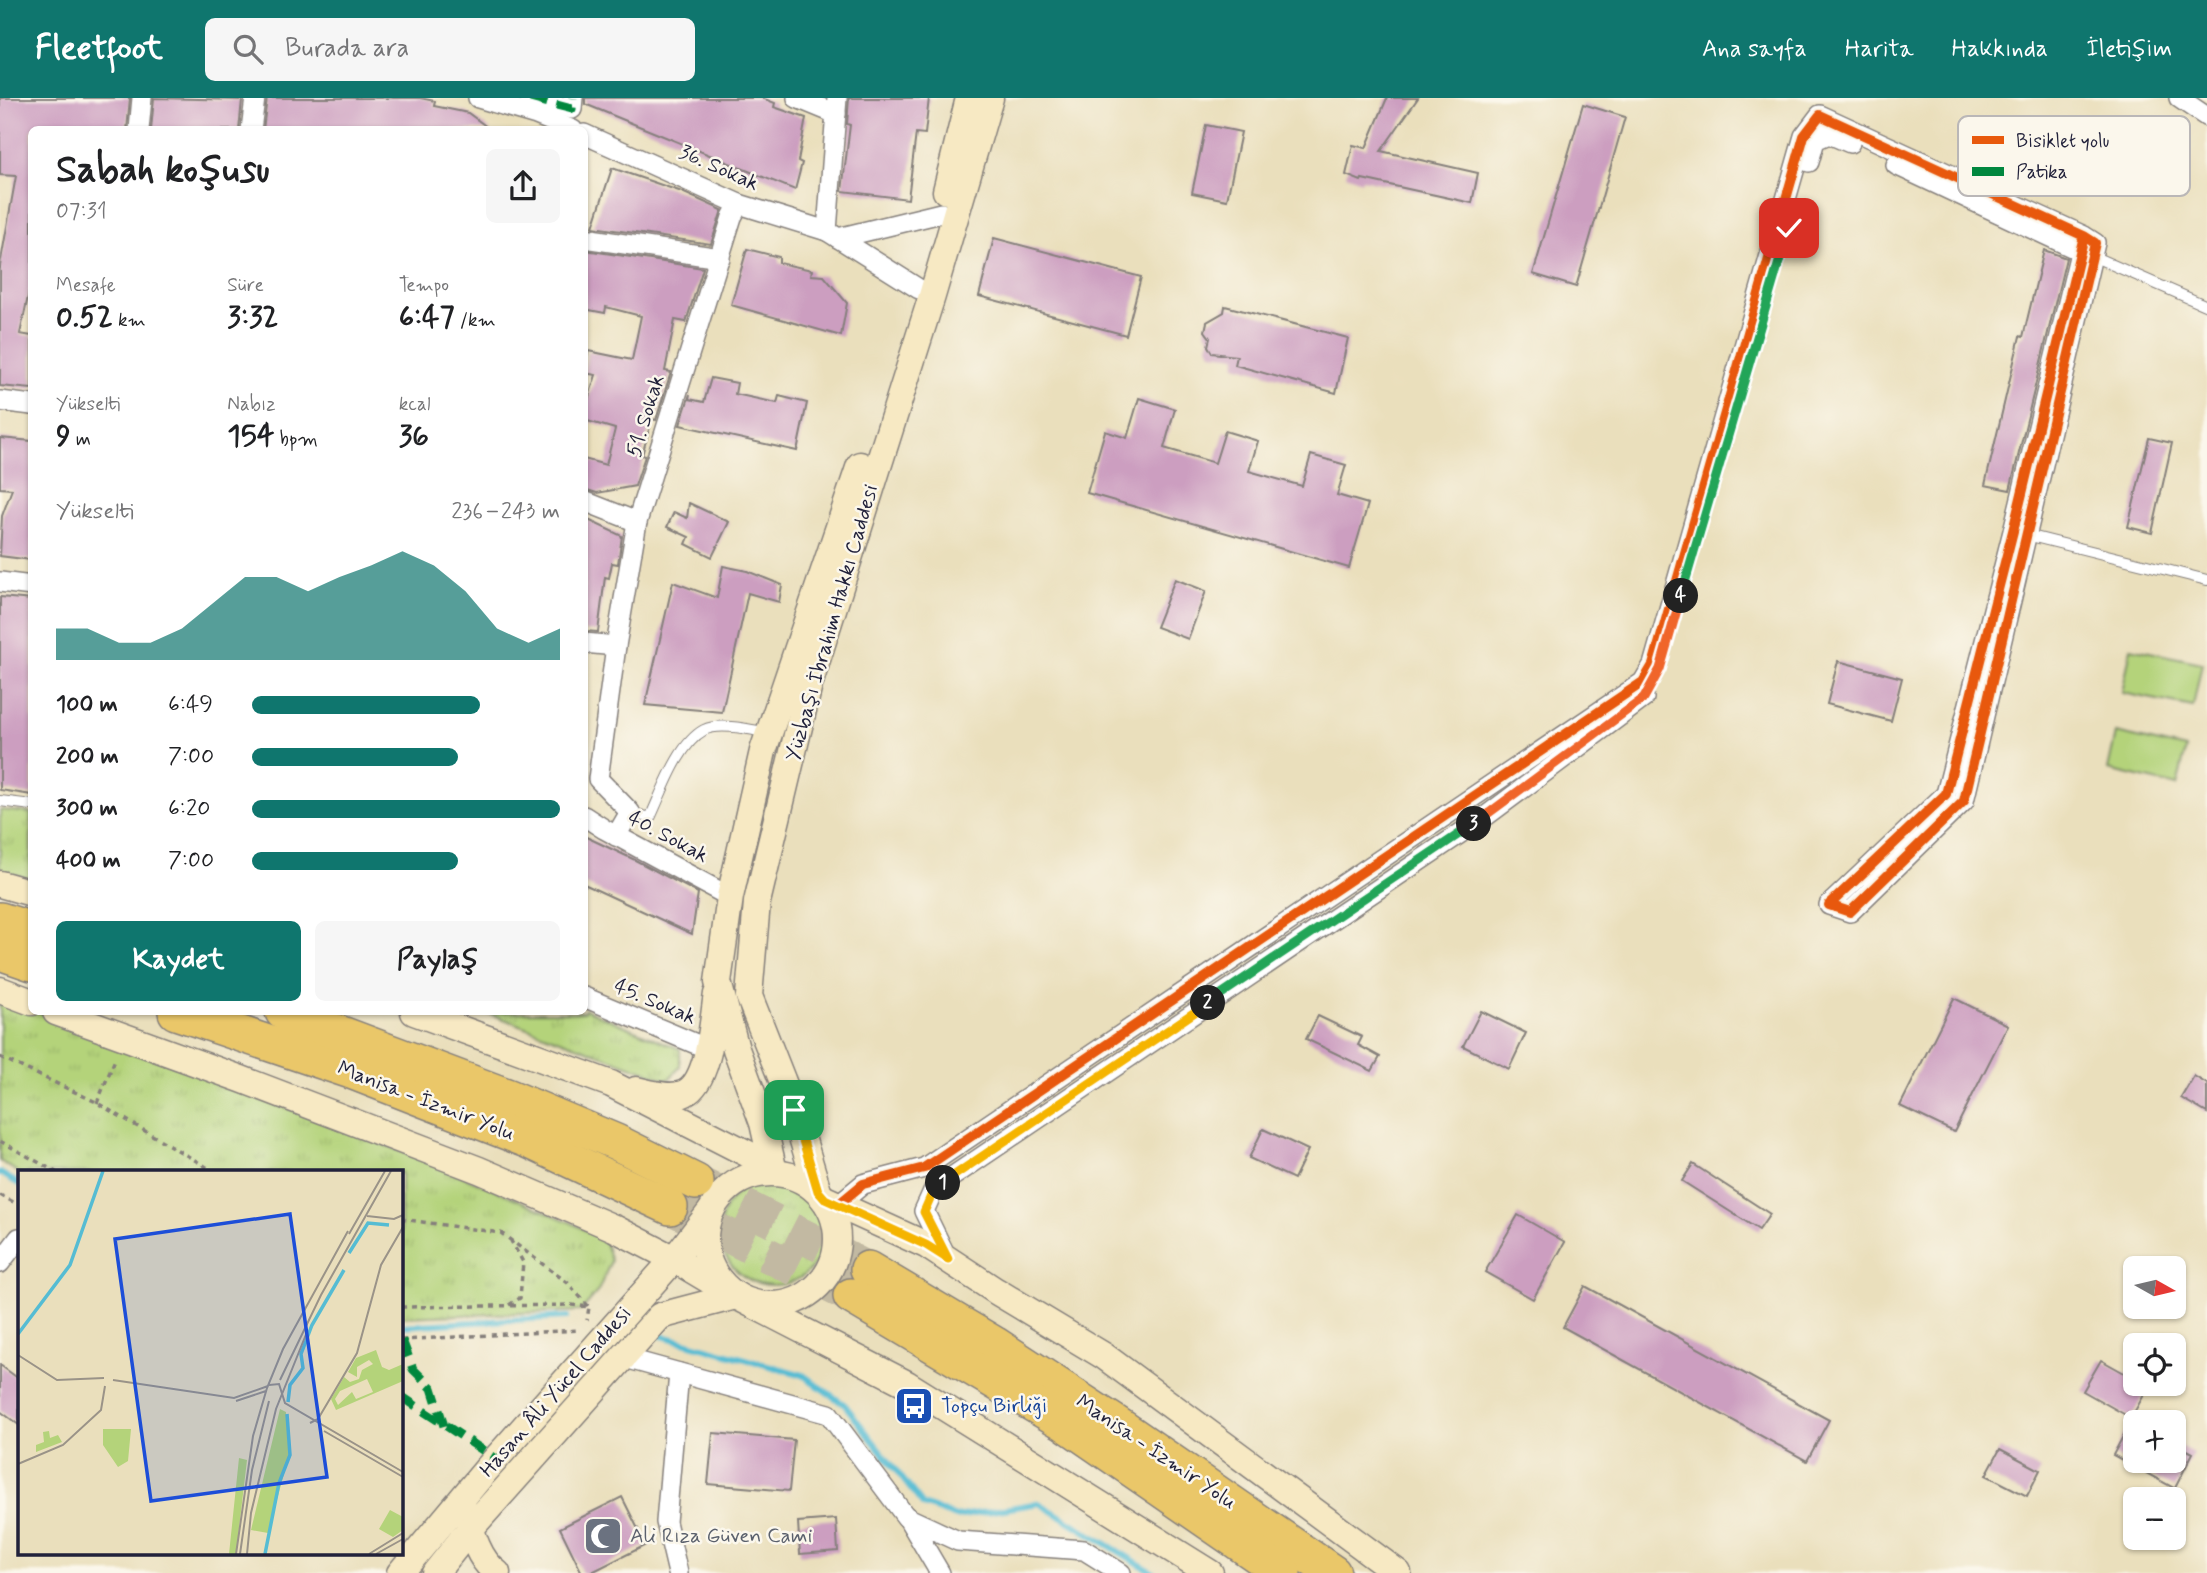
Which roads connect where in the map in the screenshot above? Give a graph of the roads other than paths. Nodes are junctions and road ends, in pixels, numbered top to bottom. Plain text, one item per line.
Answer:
1 (142, 98) edge
2 (255, 98) edge
3 (478, 98) edge
4 (530, 98) edge
5 (575, 98) edge
6 (797, 98) edge
7 (969, 98) edge
8 (990, 98) edge
9 (2179, 98) edge
10 (837, 106) edge
11 (2207, 117) edge
12 (139, 126) edge
13 (252, 126) edge
14 (563, 126) edge
15 (579, 126) edge
16 (588, 136) edge
17 (1958, 185) edge
18 (1958, 191) edge
19 (1968, 196) edge
20 (1981, 196) edge
21 (739, 204) junction
22 (941, 213) junction
23 (832, 234) junction
24 (588, 239) edge
25 (2085, 248) junction
26 (720, 258) junction
27 (919, 289) junction
28 (2207, 306) edge
29 (0, 401) edge
30 (28, 404) edge
31 (588, 503) edge
32 (637, 522) junction
33 (2019, 533) junction
34 (2207, 580) edge
35 (0, 582) edge
36 (28, 586) edge
37 (588, 643) edge
38 (616, 646) junction
39 (769, 733) junction
40 (0, 801) edge
41 (28, 804) edge
42 (630, 812) junction
43 (588, 818) edge
44 (616, 836) junction
45 (0, 884) edge
46 (28, 892) edge
47 (730, 897) junction
48 (0, 920) edge
49 (28, 928) edge
50 (0, 952) edge
51 (28, 962) edge
52 (718, 982) junction
53 (0, 990) edge
54 (28, 1000) edge
55 (588, 1000) edge
56 (64, 1015) edge
57 (185, 1015) edge
58 (291, 1015) edge
59 (423, 1015) edge
60 (708, 1049) junction
61 (611, 1084) junction
62 (774, 1172) junction
63 (703, 1196) junction
64 (827, 1198) junction
65 (670, 1207) tunnel mouth
66 (18, 1239) edge
67 (674, 1258) junction
68 (948, 1259) junction
69 (0, 1263) edge
70 (736, 1296) junction
71 (625, 1358) junction
72 (680, 1373) junction
73 (465, 1496) junction
74 (906, 1517) junction
75 (470, 1528) junction
76 (490, 1571) edge
77 (400, 1573) edge
78 (435, 1573) edge
79 (678, 1573) edge
80 (940, 1573) edge
81 (1121, 1573) edge
82 (1210, 1573) edge
83 (1283, 1573) edge
84 (1333, 1573) edge
85 (1398, 1573) edge

1 - 12 street
2 - 13 street
3 - 14 street
4 - 5 street
5 - 15 street
6 - 10 street
7 - 22 main road, Yüzbaşı İbrahim Hakkı Caddesi
8 - 64 main road, Yüzbaşı İbrahim Hakkı Caddesi
9 - 11 street
10 - 23 street
16 - 21 street, 36. Sokak
17 - 64 street
18 - 68 street
19 - 25 street
20 - 25 street
21 - 23 street, 36. Sokak
21 - 26 street, 51. Sokak
22 - 23 street
22 - 27 main road, Yüzbaşı İbrahim Hakkı Caddesi
23 - 27 street, 36. Sokak
24 - 26 street
25 - 28 lane
25 - 33 street
26 - 32 street, 51. Sokak
27 - 39 main road, Yüzbaşı İbrahim Hakkı Caddesi
29 - 30 street
31 - 32 street
32 - 38 street, 51. Sokak
33 - 33 street
33 - 34 lane
35 - 36 street
37 - 38 street
38 - 42 street, 51. Sokak
39 - 42 lane
39 - 47 main road, Yüzbaşı İbrahim Hakkı Caddesi
40 - 41 lane
42 - 44 street
43 - 44 street, 40. Sokak
44 - 47 street, 40. Sokak
45 - 46 main road
47 - 52 main road, Yüzbaşı İbrahim Hakkı Caddesi
48 - 49 highway
50 - 51 highway
52 - 60 main road
52 - 62 main road, Yüzbaşı İbrahim Hakkı Caddesi
53 - 54 main road
55 - 60 street, 45. Sokak
56 - 67 main road
57 - 65 highway, Manisa - İzmir Yolu
58 - 63 highway, Manisa - İzmir Yolu
59 - 61 main road
60 - 61 main road
61 - 62 main road
62 - 63 main road
62 - 64 main road
63 - 67 main road, Hasan Âli Yücel Caddesi
63 - 70 main road
64 - 68 main road
64 - 70 main road
66 - 69 street
67 - 70 main road
67 - 73 main road, Hasan Âli Yücel Caddesi
68 - 85 main road
70 - 71 main road, Hasan Âli Yücel Caddesi
70 - 82 main road
71 - 72 street
71 - 75 main road, Hasan Âli Yücel Caddesi
72 - 74 street
72 - 79 street
73 - 75 main road
73 - 77 main road, Hasan Âli Yücel Caddesi
74 - 80 street
74 - 81 street
75 - 76 main road
75 - 78 main road, Hasan Âli Yücel Caddesi
83 - 84 highway, Manisa - İzmir Yolu

